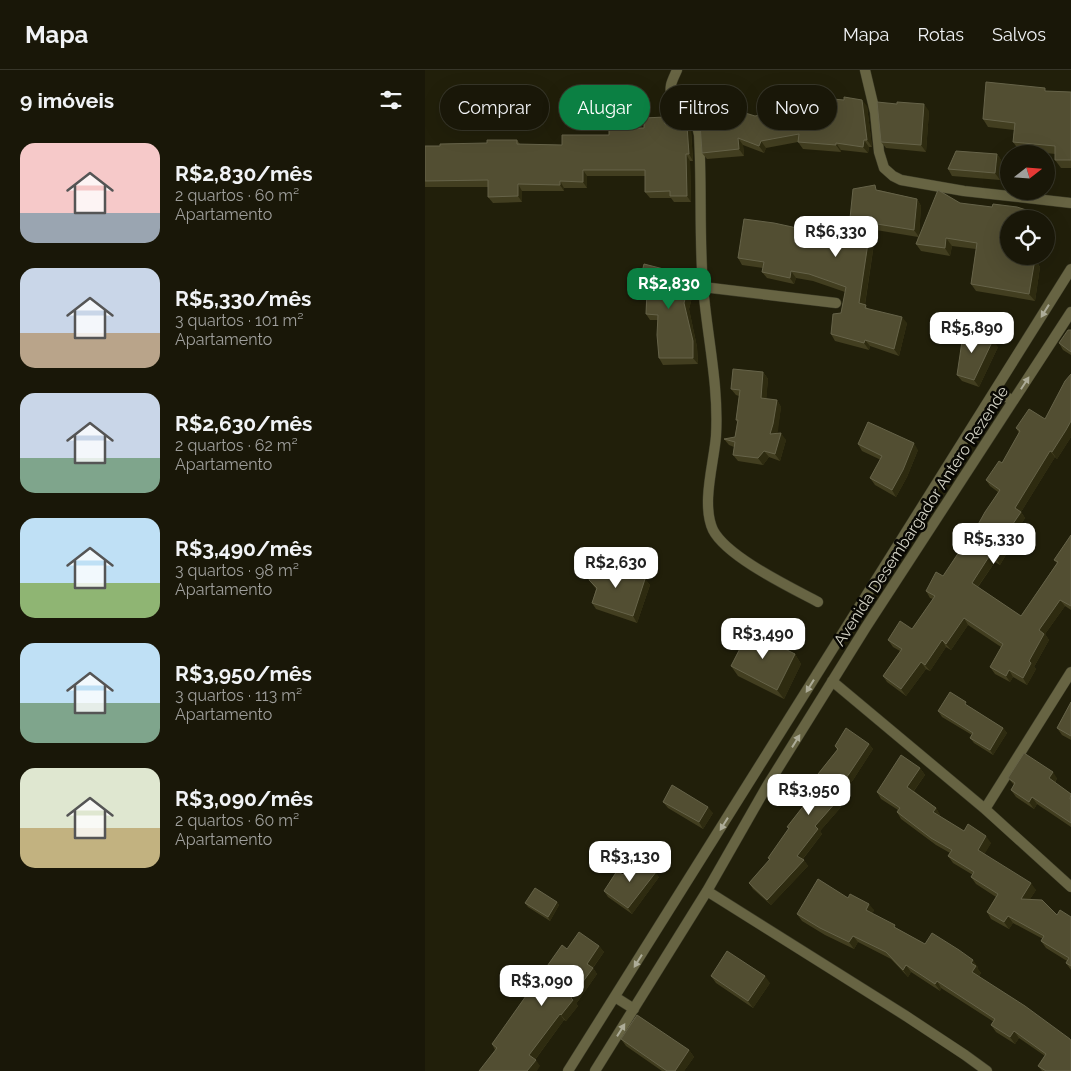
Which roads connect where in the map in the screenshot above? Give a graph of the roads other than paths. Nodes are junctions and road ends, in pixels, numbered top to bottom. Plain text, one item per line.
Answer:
1 (677, 70) edge
2 (865, 70) edge
3 (1071, 203) edge
4 (1071, 269) edge
5 (703, 286) junction
6 (836, 303) dead end
7 (1071, 312) edge
8 (995, 390) junction
9 (1013, 401) junction
10 (818, 602) dead end
11 (1071, 672) edge
12 (832, 681) junction
13 (792, 715) junction
14 (806, 724) junction
15 (753, 778) junction
16 (767, 786) junction
17 (985, 809) junction
18 (1071, 887) edge
19 (707, 891) junction
20 (615, 997) junction
21 (634, 1009) junction
22 (568, 1071) edge
23 (595, 1071) edge
24 (987, 1071) edge

1 - 5 street
2 - 3 street
4 -> 8 street, Avenida Desembargador Antero Rezende
5 - 6 street
5 - 10 street
9 -> 7 street, Avenida Desembargador Antero Rezende
8 - 9 street
8 -> 13 street, Avenida Desembargador Antero Rezende
9 - 12 street, Avenida Desembargador Antero Rezende
11 - 17 street
12 - 14 street, Avenida Desembargador Antero Rezende
12 - 17 street
13 - 14 street
13 - 15 street, Avenida Desembargador Antero Rezende
16 -> 14 street, Avenida Desembargador Antero Rezende
15 - 16 street
15 -> 20 street, Avenida Desembargador Antero Rezende
16 - 19 street, Avenida Desembargador Antero Rezende
17 - 18 street
19 - 21 street, Avenida Desembargador Antero Rezende
19 - 24 street
20 - 21 street
20 - 22 street, Avenida Desembargador Antero Rezende
23 -> 21 street, Avenida Desembargador Antero Rezende

